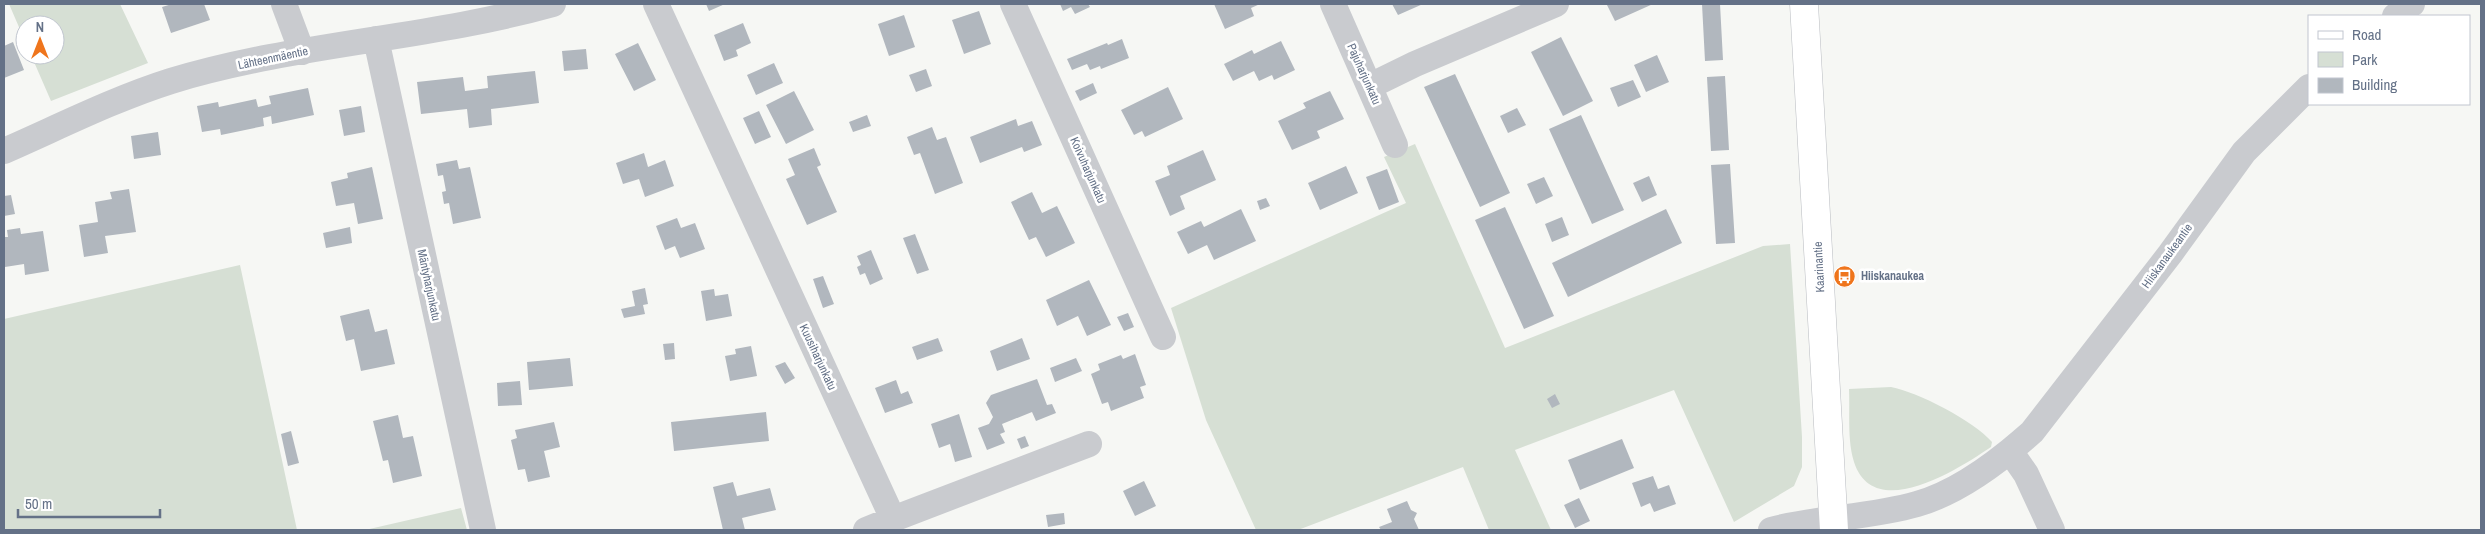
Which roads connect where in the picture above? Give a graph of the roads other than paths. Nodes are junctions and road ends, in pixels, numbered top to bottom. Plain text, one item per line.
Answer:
1 (284, 4) edge
2 (553, 4) edge
3 (656, 4) edge
4 (1013, 4) edge
5 (1333, 4) edge
6 (1556, 4) edge
7 (1804, 4) edge
8 (2412, 4) edge
9 (2396, 15) edge
10 (376, 39) junction
11 (302, 52) junction
12 (1370, 86) junction
13 (2308, 89) edge
14 (1395, 145) dead end
15 (4, 151) edge
16 (1163, 336) dead end
17 (2032, 432) junction
18 (1089, 444) dead end
19 (893, 519) junction
20 (1833, 525) edge
21 (483, 530) edge
22 (866, 530) edge
23 (1771, 530) edge
24 (2052, 530) edge

1 - 11 street
2 - 10 street, Lähteenmäentie
3 - 19 street, Kuusiharjunkatu
4 - 16 street, Koivuharjunkatu
5 - 12 street, Pajuharjunkatu
6 - 12 street
7 - 20 main road, Kaarinantie
8 - 9 street
10 - 11 street, Lähteenmäentie
10 - 21 street, Mäntyharjunkatu
11 - 15 street, Lähteenmäentie
12 - 14 street, Pajuharjunkatu
13 - 17 street, Hiiskanaukeantie
17 - 20 street, Hiiskanaukeantie
17 - 24 street, Hiiskanaukeantie
18 - 19 street
19 - 22 street
20 - 23 street, Hiiskanaukeantie

